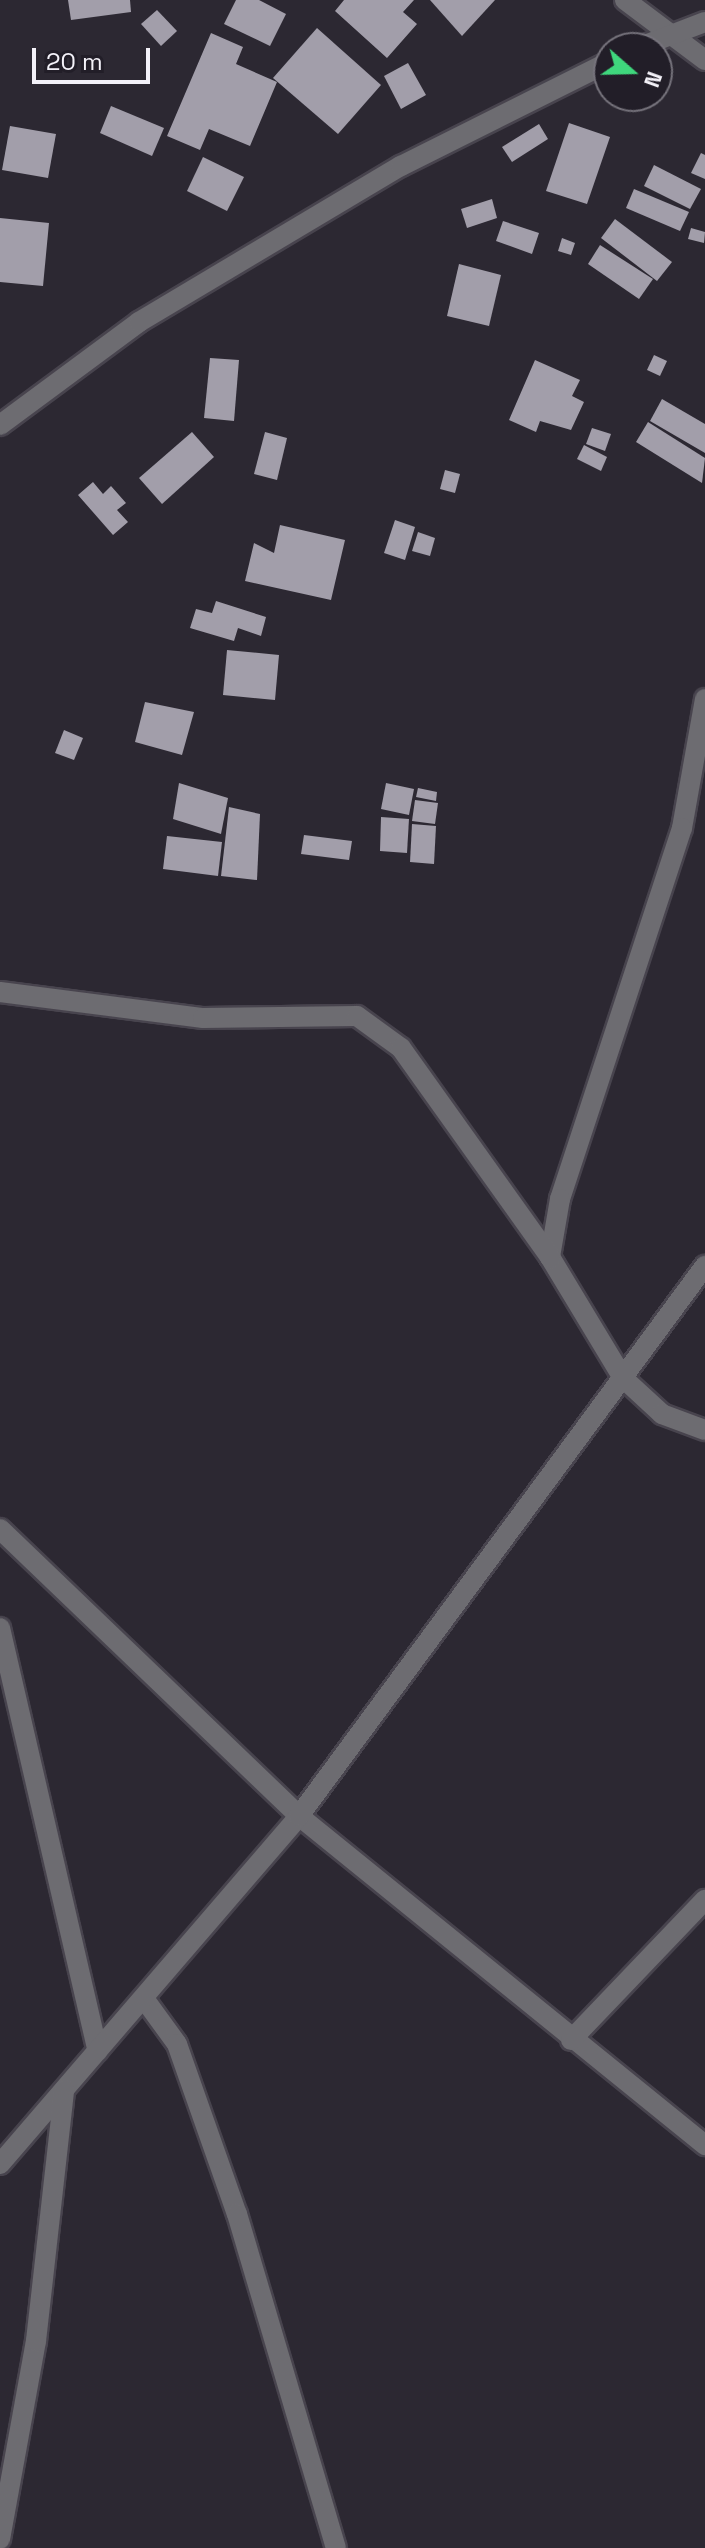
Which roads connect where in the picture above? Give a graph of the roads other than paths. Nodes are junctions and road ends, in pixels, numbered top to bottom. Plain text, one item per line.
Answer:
1 (628, 1) edge
2 (705, 22) edge
3 (664, 32) edge
4 (672, 32) edge
5 (673, 39) edge
6 (705, 60) edge
7 (593, 70) edge
8 (0, 425) edge
9 (705, 699) edge
10 (0, 992) edge
11 (550, 1257) junction
12 (705, 1266) edge
13 (623, 1378) junction
14 (705, 1430) edge
15 (0, 1529) edge
16 (0, 1628) edge
17 (299, 1816) junction
18 (705, 1900) edge
19 (145, 2000) junction
20 (571, 2040) junction
21 (98, 2051) junction
22 (64, 2091) junction
23 (705, 2145) edge
24 (0, 2164) edge
25 (0, 2539) edge
26 (336, 2548) edge

1 - 3 street
2 - 4 street
5 - 6 street
7 - 8 street
9 - 11 street
10 - 11 street
11 - 13 street
12 - 13 street
13 - 14 street
13 - 17 street
15 - 17 street
16 - 21 street
17 - 19 street
17 - 20 street
18 - 20 street
19 - 21 street
19 - 26 street
20 - 23 street
21 - 22 street
22 - 24 street
22 - 25 street

